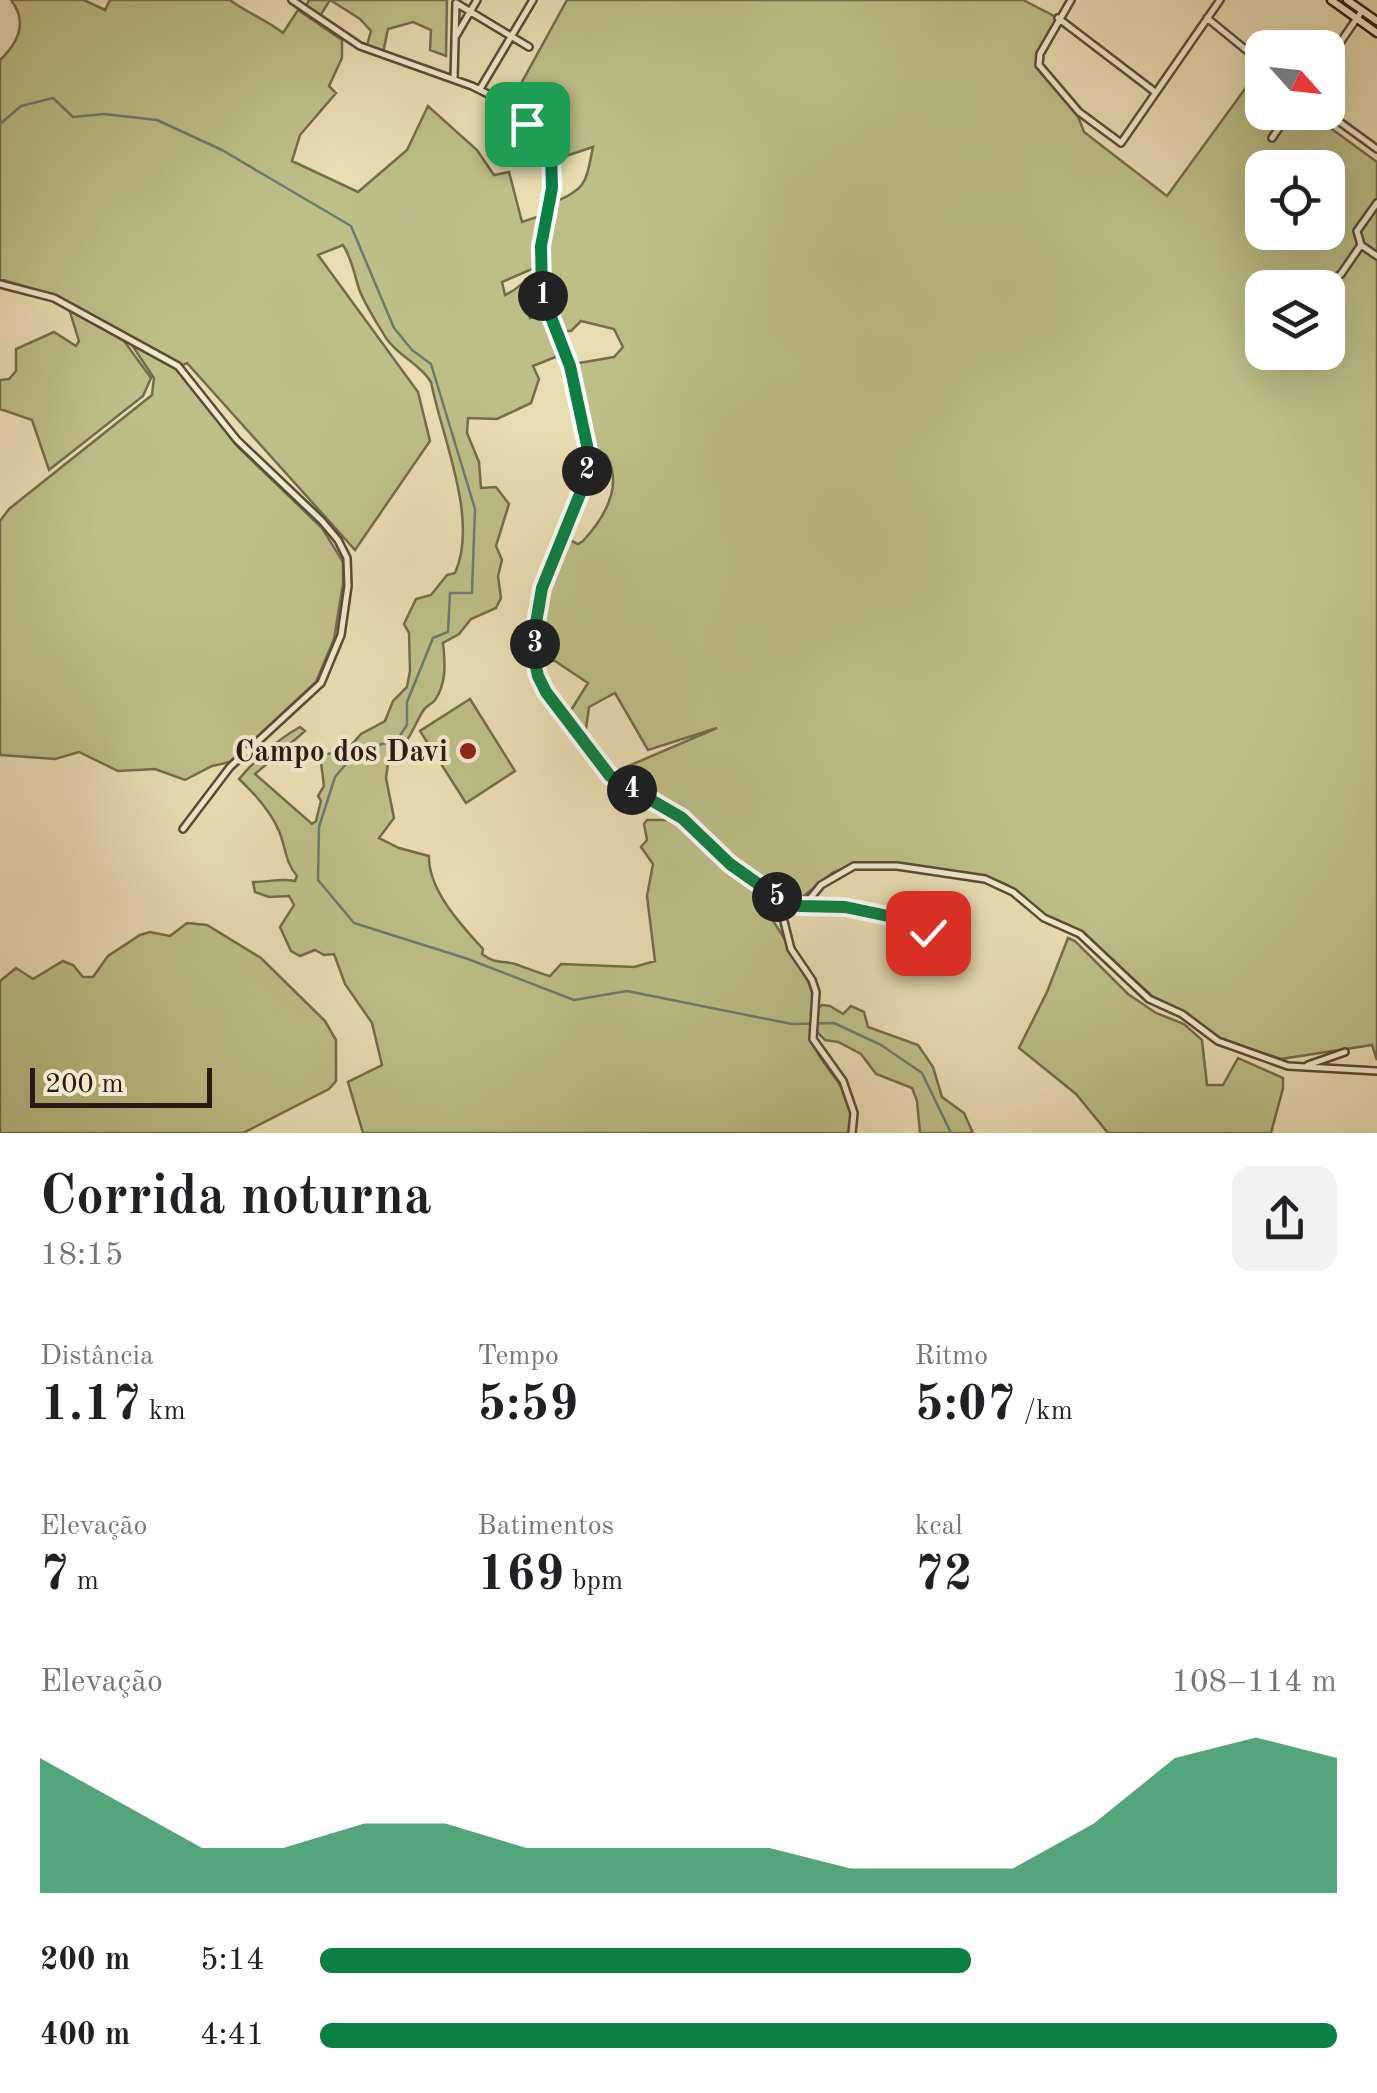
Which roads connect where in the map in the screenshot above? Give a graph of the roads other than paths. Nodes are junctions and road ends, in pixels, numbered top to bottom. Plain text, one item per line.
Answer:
1 (292, 0) edge
2 (477, 0) edge
3 (533, 0) edge
4 (1071, 0) edge
5 (1220, 0) edge
6 (1332, 0) edge
7 (1347, 0) edge
8 (456, 2) edge
9 (470, 12) junction
10 (1360, 15) junction
11 (1058, 18) junction
12 (1207, 18) junction
13 (1377, 22) edge
14 (1377, 32) edge
15 (1345, 36) edge
16 (512, 37) junction
17 (455, 38) junction
18 (530, 47) dead end
19 (1245, 49) edge
20 (454, 79) junction
21 (480, 90) junction
22 (1155, 92) junction
23 (495, 98) junction
24 (1345, 126) edge
25 (1278, 130) edge
26 (1272, 138) dead end
27 (1377, 149) edge
28 (515, 158) dead end
29 (1377, 204) edge
30 (1361, 245) junction
31 (1377, 256) edge
32 (1344, 270) edge
33 (0, 284) edge
34 (183, 829) dead end
35 (778, 898) junction
36 (804, 906) junction
37 (955, 937) dead end
38 (1345, 1052) dead end
39 (1301, 1068) junction
40 (1376, 1071) edge
41 (852, 1133) edge

1 - 20 street
2 - 9 street
3 - 16 street
4 - 11 street
5 - 12 street
6 - 10 street
7 - 10 street
8 - 9 street
8 - 17 street
9 - 16 street
9 - 17 street
10 - 13 street
10 - 14 street
10 - 15 street
11 - 22 street
11 - 22 street
12 - 19 street
12 - 22 street
16 - 18 street
16 - 21 street
17 - 20 street
20 - 21 street
21 - 23 street
23 - 28 street
23 - 35 street
24 - 27 street
25 - 26 street
29 - 30 street
30 - 31 street
30 - 32 street
33 - 34 street
35 - 36 street
35 - 41 street
36 - 37 street
36 - 39 street
38 - 39 street
39 - 40 street

